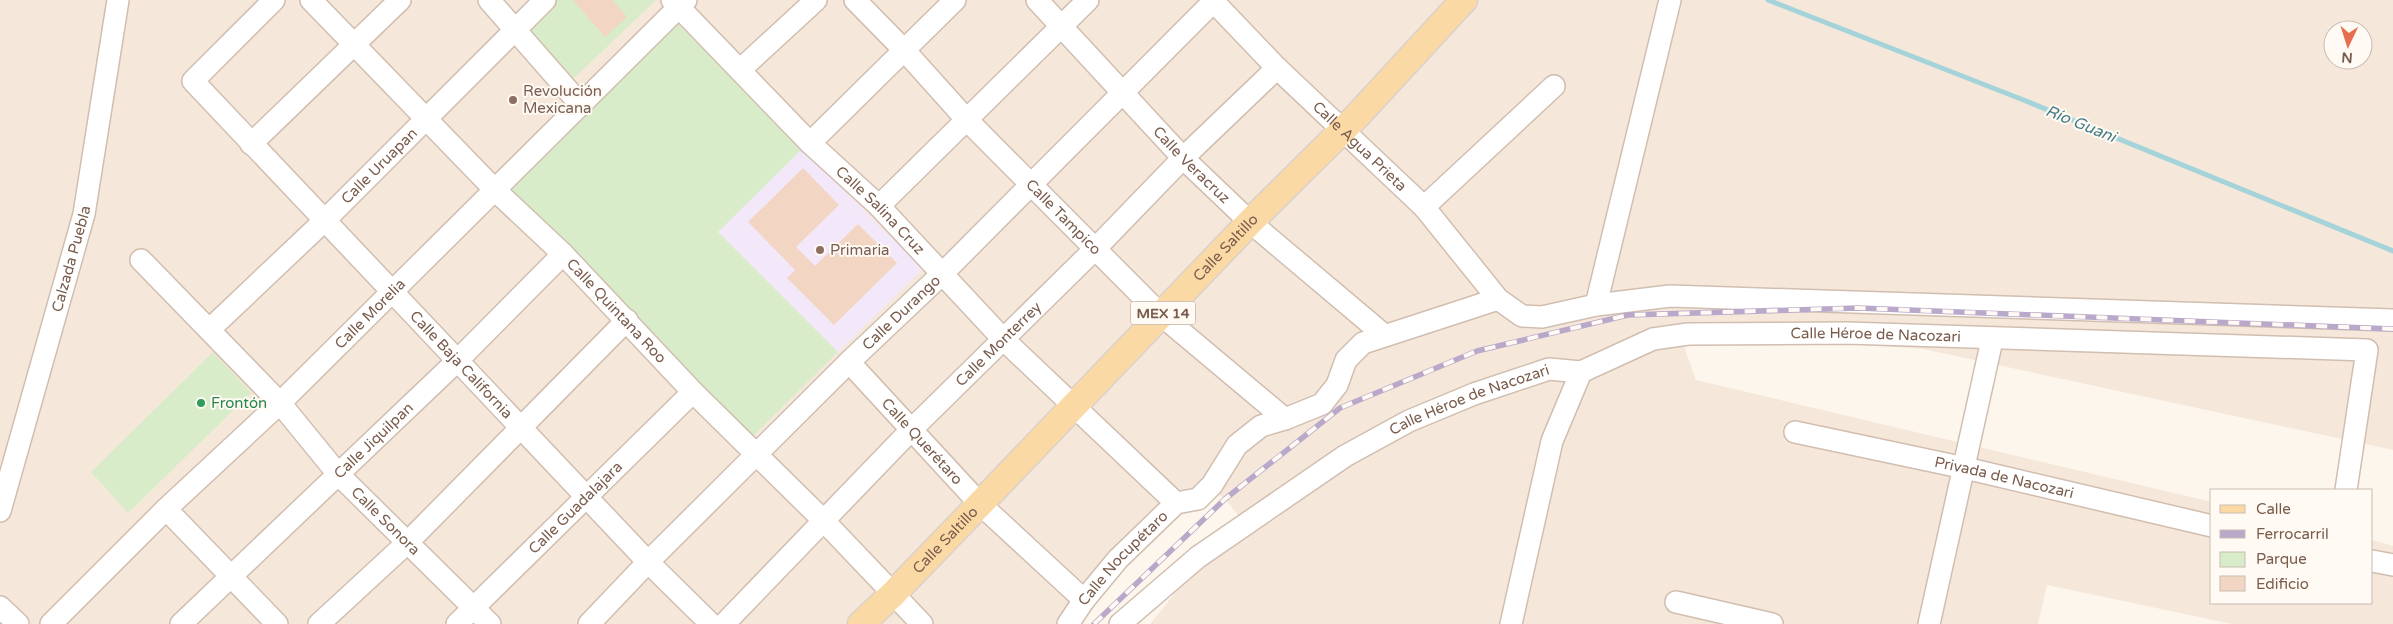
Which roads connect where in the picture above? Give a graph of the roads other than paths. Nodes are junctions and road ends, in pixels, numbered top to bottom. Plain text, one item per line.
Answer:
1 (118, 0) edge
2 (274, 0) edge
3 (311, 0) edge
4 (400, 0) edge
5 (489, 0) edge
6 (545, 0) edge
7 (816, 0) edge
8 (855, 0) edge
9 (955, 0) edge
10 (1037, 0) edge
11 (1088, 0) edge
12 (1464, 0) edge
13 (1670, 0) edge
14 (1213, 1) edge
15 (679, 2) edge
16 (1062, 26) junction
17 (515, 30) junction
18 (355, 44) junction
19 (905, 51) junction
20 (1277, 68) junction
21 (740, 70) junction
22 (1554, 86) dead end
23 (1122, 91) junction
24 (580, 104) junction
25 (426, 118) junction
26 (966, 119) junction
27 (1343, 130) junction
28 (810, 142) junction
29 (251, 144) junction
30 (1182, 158) junction
31 (1031, 184) junction
32 (496, 191) junction
33 (879, 206) junction
34 (1424, 207) junction
35 (324, 222) junction
36 (1250, 222) junction
37 (1096, 248) junction
38 (563, 254) junction
39 (141, 260) dead end
40 (941, 275) junction
41 (392, 292) junction
42 (1498, 299) junction
43 (1596, 305) junction
44 (1161, 315) junction
45 (627, 320) junction
46 (2393, 320) edge
47 (210, 329) junction
48 (1384, 335) junction
49 (1003, 339) junction
50 (1992, 340) junction
51 (458, 360) junction
52 (849, 362) junction
53 (1581, 372) junction
54 (693, 392) junction
55 (280, 403) junction
56 (1074, 406) junction
57 (1285, 420) junction
58 (522, 426) junction
59 (912, 429) junction
60 (1795, 432) dead end
61 (757, 455) junction
62 (1965, 468) junction
63 (7, 469) edge
64 (338, 474) junction
65 (2346, 489) edge
66 (586, 496) junction
67 (1176, 503) junction
68 (980, 504) junction
69 (166, 509) junction
70 (0, 511) edge
71 (823, 520) junction
72 (2210, 526) edge
73 (408, 542) junction
74 (2373, 561) edge
75 (648, 562) junction
76 (2393, 565) edge
77 (230, 576) junction
78 (893, 594) junction
79 (1084, 600) junction
80 (1676, 602) dead end
81 (0, 607) edge
82 (473, 608) junction
83 (18, 624) edge
84 (51, 624) edge
85 (181, 624) edge
86 (277, 624) edge
87 (319, 624) edge
88 (458, 624) edge
89 (490, 624) edge
90 (589, 624) edge
91 (711, 624) edge
92 (724, 624) edge
93 (861, 624) edge
94 (922, 624) edge
95 (1068, 624) edge
96 (1120, 624) edge
97 (1511, 624) edge
98 (1772, 624) edge
99 (1928, 624) edge

1 - 63 street, Calzada Puebla
2 - 29 street, Calle Baja California
3 - 18 street, Calle Quintana Roo
4 - 18 street
5 - 17 street
6 - 17 street, Calle Uruapan
7 - 21 street
8 - 19 street, Calle Tampico
9 - 19 street
10 - 16 street, Calle Veracruz
11 - 16 street
12 - 27 main road, Calle Saltillo / MEX 14
13 - 43 street
14 - 20 street, Calle Agua Prieta
14 - 23 street, Calle Durango
15 - 21 street, Calle Salina Cruz
15 - 24 street, Calle Morelia
16 - 23 street, Calle Veracruz
16 - 26 street
17 - 24 street
17 - 25 street, Calle Uruapan
18 - 25 street, Calle Quintana Roo
18 - 29 street
19 - 26 street, Calle Tampico
19 - 28 street
20 - 27 street, Calle Agua Prieta
20 - 30 street, Calle Monterrey
21 - 28 street, Calle Salina Cruz
22 - 34 street
23 - 30 street, Calle Veracruz
23 - 31 street, Calle Durango
24 - 32 street, Calle Morelia
25 - 32 street, Calle Quintana Roo
25 - 35 street, Calle Uruapan
26 - 31 street, Calle Tampico
26 - 33 street
27 - 34 street, Calle Agua Prieta
27 - 36 main road, Calle Saltillo / MEX 14
28 - 33 street, Calle Salina Cruz
29 - 35 street, Calle Baja California
30 - 36 street, Calle Veracruz
30 - 37 street, Calle Monterrey
31 - 37 street, Calle Tampico
31 - 40 street, Calle Durango
32 - 38 street, Calle Quintana Roo
32 - 41 street, Calle Morelia
33 - 40 street, Calle Salina Cruz
34 - 42 street, Calle Agua Prieta
35 - 41 street, Calle Baja California
35 - 47 street, Calle Uruapan
36 - 44 main road, Calle Saltillo / MEX 14
36 - 48 street, Calle Veracruz
37 - 44 street, Calle Tampico
37 - 49 street, Calle Monterrey
38 - 45 street, Calle Quintana Roo
38 - 51 street, Calle Jiquilpan
39 - 47 street, Calle Sonora
40 - 49 street, Calle Salina Cruz
40 - 52 street, Calle Durango
41 - 51 street, Calle Baja California
41 - 55 street, Calle Morelia
42 - 43 street, Calle Agua Prieta
42 - 48 street, Calle Nocupétaro
43 - 46 street, Calle Agua Prieta
44 - 56 main road, Calle Saltillo / MEX 14
44 - 57 street, Calle Tampico
45 - 54 street, Calle Quintana Roo
45 - 58 street
47 - 55 street, Calle Sonora
48 - 57 street, Calle Nocupétaro
49 - 56 street, Calle Salina Cruz
49 - 59 street, Calle Monterrey
50 - 53 street, Calle Héroe de Nacozari
50 - 62 street
50 - 65 street, Calle Héroe de Nacozari
51 - 58 street, Calle Baja California
51 - 64 street, Calle Jiquilpan
52 - 59 street, Calle Querétaro
52 - 61 street, Calle Durango
53 - 96 street, Calle Héroe de Nacozari
53 - 97 street
54 - 61 street, Calle Quintana Roo
54 - 66 street, Calle Guadalajara
55 - 64 street, Calle Sonora
55 - 69 street, Calle Morelia
56 - 67 street, Calle Salina Cruz
56 - 68 main road, Calle Saltillo / MEX 14
57 - 67 street, Calle Nocupétaro
58 - 66 street, Calle Baja California
58 - 73 street
59 - 68 street, Calle Querétaro
59 - 71 street, Calle Monterrey
60 - 62 street, Privada de Nacozari
61 - 71 street, Calle Quintana Roo
61 - 75 street, Calle Durango
62 - 72 street, Privada de Nacozari
62 - 99 street
63 - 70 street, Calzada Puebla
64 - 73 street, Calle Sonora
64 - 77 street, Calle Jiquilpan
66 - 75 street, Calle Baja California
66 - 82 street, Calle Guadalajara
67 - 79 street, Calle Nocupétaro
68 - 78 main road, Calle Saltillo / MEX 14
68 - 79 street, Calle Querétaro
69 - 77 street
69 - 84 street, Calle Morelia
71 - 78 street, Calle Quintana Roo
71 - 92 street, Calle Monterrey
73 - 82 street, Calle Sonora
73 - 87 street
74 - 76 street
75 - 90 street, Calle Durango
75 - 91 street, Calle Baja California
77 - 85 street, Calle Jiquilpan
77 - 86 street
78 - 93 main road, Calle Saltillo / MEX 14
78 - 94 street, Calle Quintana Roo
79 - 95 street, Calle Nocupétaro
80 - 98 street
81 - 83 street
82 - 88 street, Calle Guadalajara
82 - 89 street, Calle Sonora

